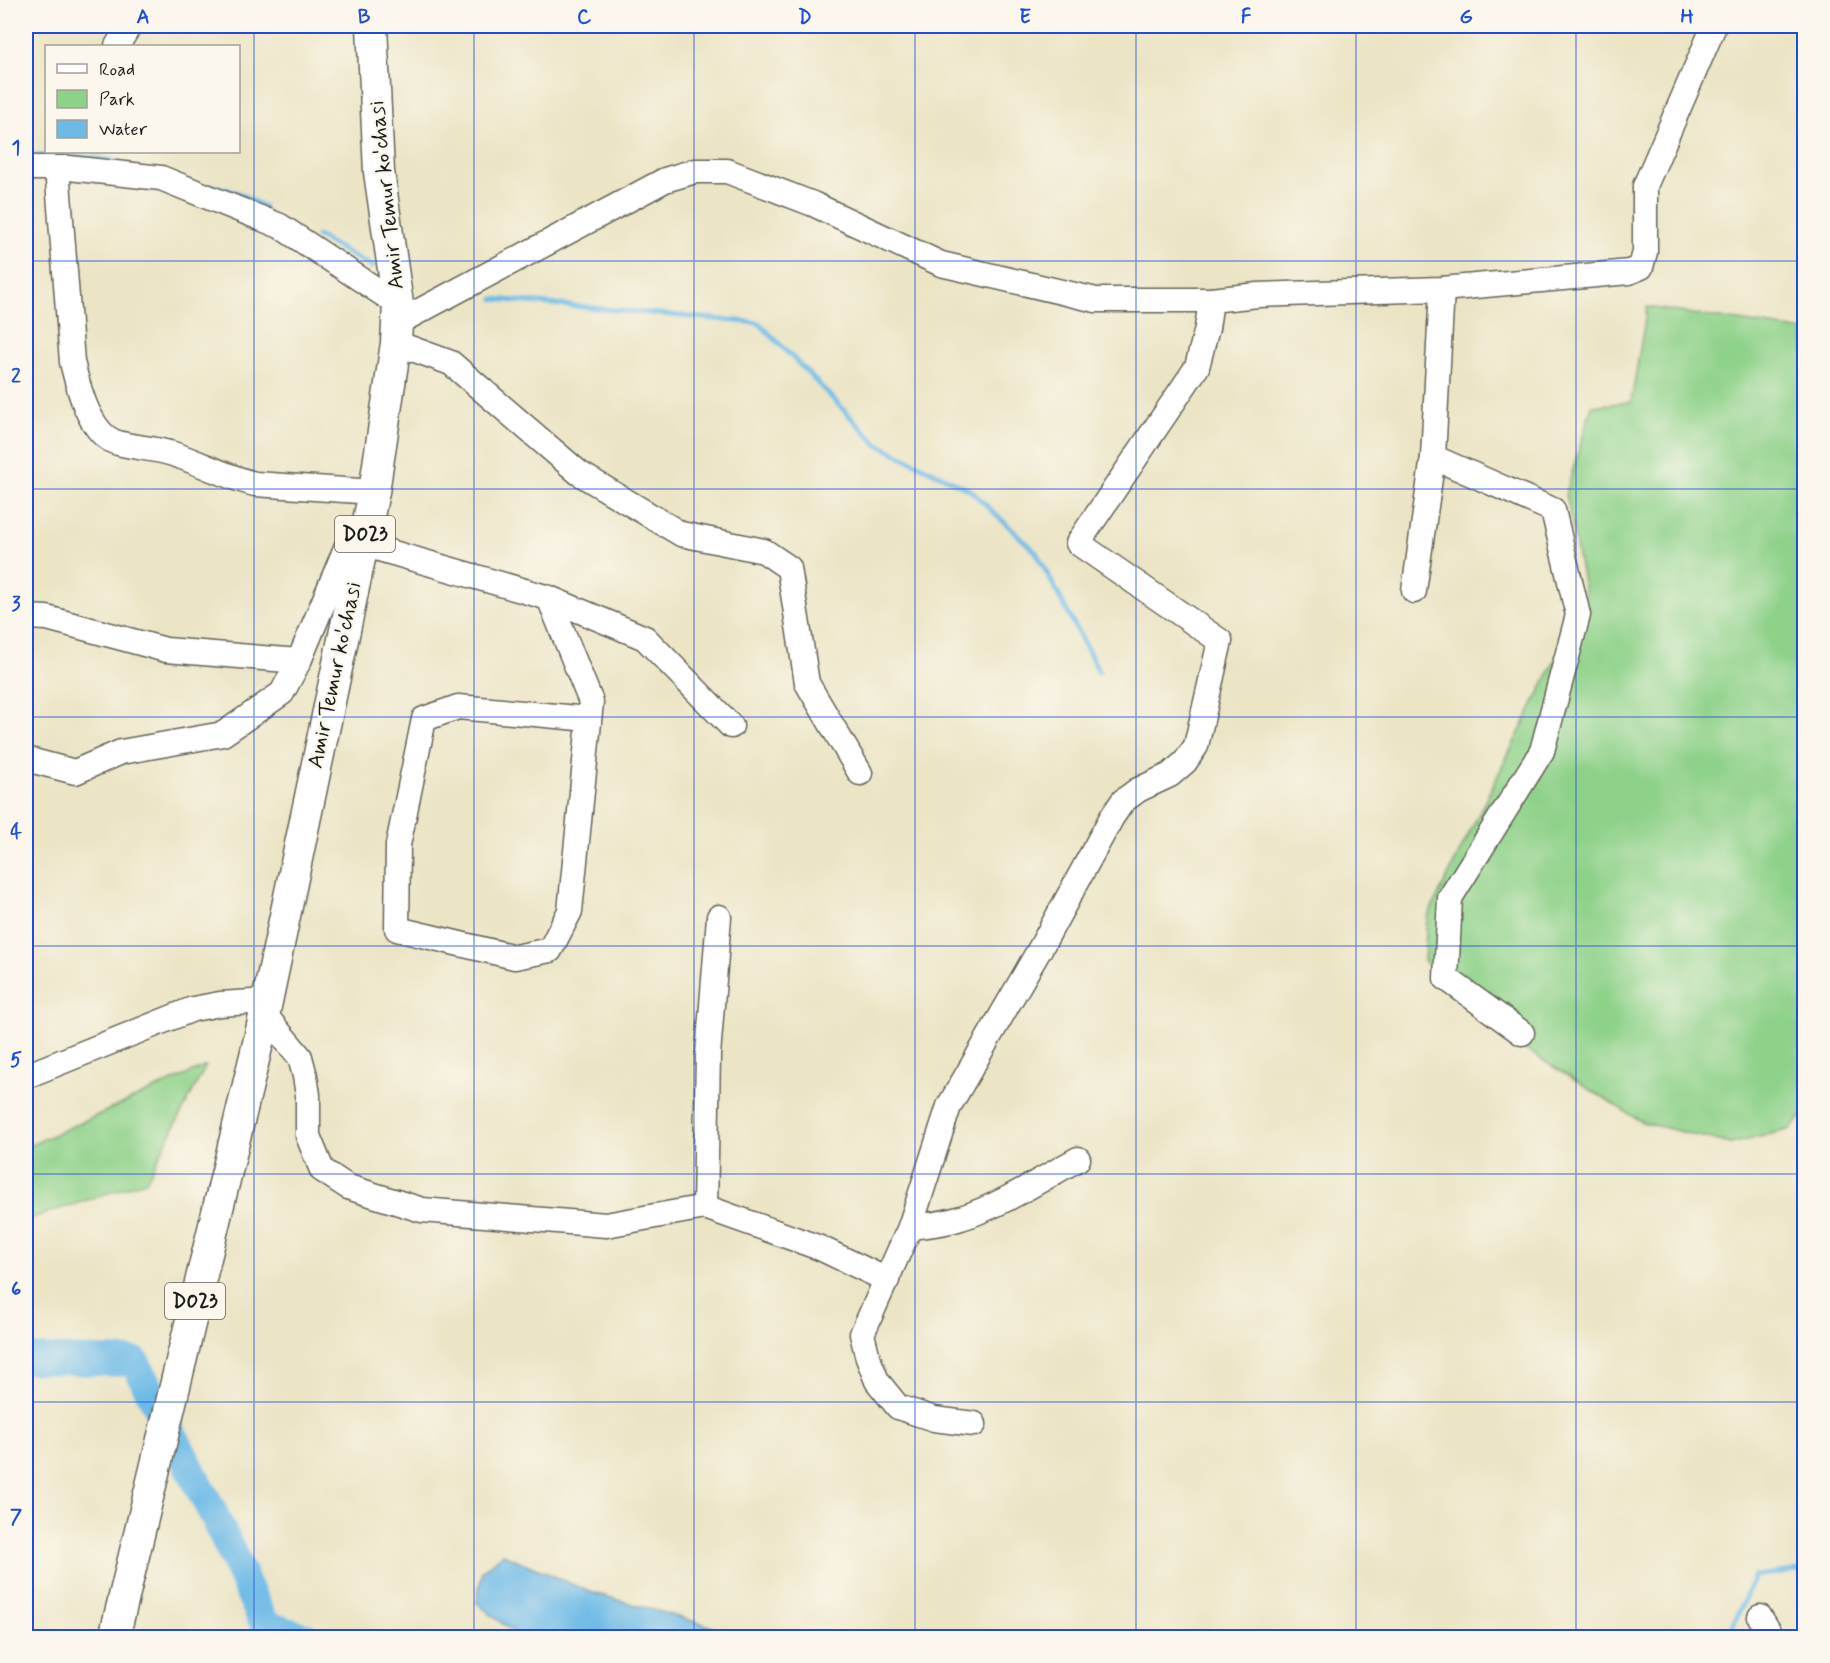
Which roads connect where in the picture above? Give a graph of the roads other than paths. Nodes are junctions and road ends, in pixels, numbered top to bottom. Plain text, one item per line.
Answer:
1 (129, 26) edge
2 (372, 26) edge
3 (1714, 26) edge
4 (118, 45) edge
5 (66, 162) edge
6 (26, 168) edge
7 (1442, 289) junction
8 (1210, 300) junction
9 (397, 323) junction
10 (1433, 457) junction
11 (374, 492) junction
12 (362, 544) junction
13 (1414, 591) dead end
14 (549, 598) junction
15 (26, 616) edge
16 (299, 661) junction
17 (589, 719) junction
18 (731, 726) dead end
19 (26, 759) edge
20 (860, 773) dead end
21 (719, 917) dead end
22 (264, 1017) junction
23 (1522, 1033) dead end
24 (26, 1076) edge
25 (1078, 1159) dead end
26 (705, 1207) junction
27 (910, 1227) junction
28 (887, 1280) junction
29 (974, 1424) dead end
30 (1760, 1617) dead end
31 (114, 1638) edge
32 (1773, 1638) edge

1 - 4 street
2 - 9 main road, Amir Temur ko'chasi / D023
3 - 7 street
5 - 6 street
5 - 9 street
5 - 11 street
7 - 8 street
7 - 10 street
8 - 9 street
8 - 27 street
9 - 11 main road, Amir Temur ko'chasi / D023
9 - 20 street
10 - 13 street
10 - 23 street
11 - 12 main road, Amir Temur ko'chasi / D023
12 - 14 street
12 - 16 street
12 - 22 main road, Amir Temur ko'chasi / D023
14 - 17 street
14 - 18 street
15 - 16 street
16 - 19 street
17 - 17 street
21 - 26 street
22 - 24 street
22 - 26 street
22 - 31 main road, D023
25 - 27 street
26 - 28 street
27 - 28 street
28 - 29 street
30 - 32 street

